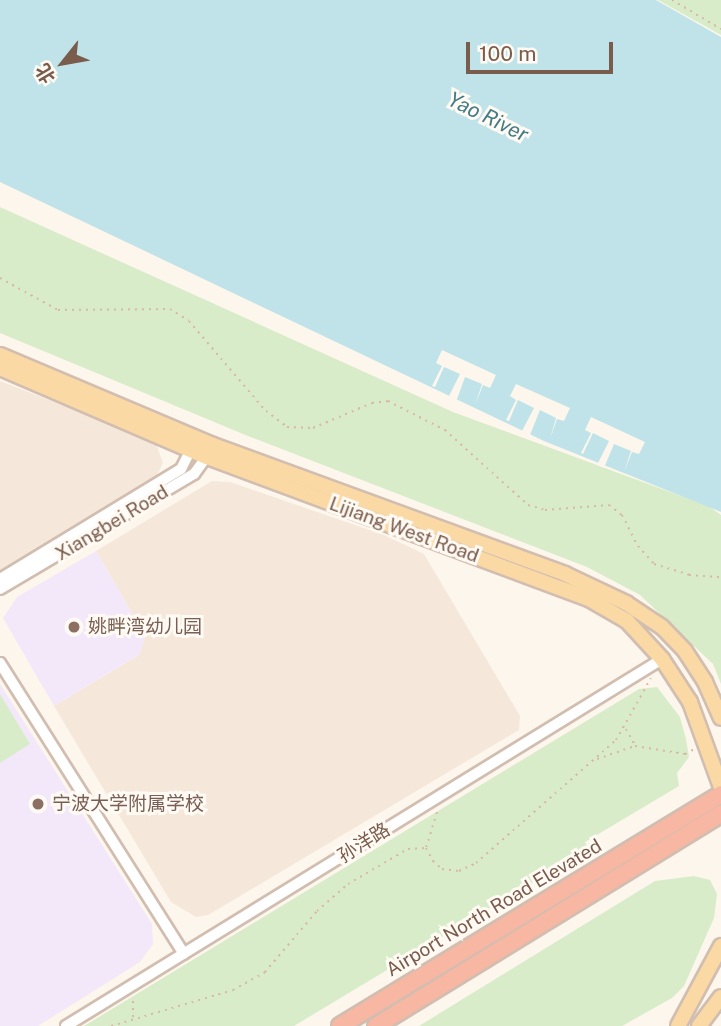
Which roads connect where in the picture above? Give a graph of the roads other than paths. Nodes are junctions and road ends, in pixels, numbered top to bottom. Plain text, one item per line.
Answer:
1 (0, 355) edge
2 (0, 368) edge
3 (194, 444) junction
4 (210, 451) junction
5 (0, 579) edge
6 (0, 589) edge
7 (662, 659) junction
8 (0, 663) edge
9 (721, 718) edge
10 (721, 787) edge
11 (721, 794) edge
12 (721, 814) edge
13 (674, 832) junction
14 (721, 946) edge
15 (184, 954) junction
16 (721, 997) edge
17 (66, 1026) edge
18 (340, 1026) edge
19 (376, 1026) edge
20 (678, 1026) edge
21 (699, 1026) edge

1 - 3 main road, Lijiang West Road
2 - 3 main road, Lijiang West Road
3 - 4 main road, Lijiang West Road
3 - 5 street, Xiangbei Road
4 - 6 street, Xiangbei Road
4 - 7 main road, Lijiang West Road
4 - 9 main road, Lijiang West Road
7 - 10 main road, Lijiang West Road
7 - 15 street, 孙洋路
8 - 15 street
11 - 13 highway
12 - 13 highway
13 - 18 highway, Airport North Road Elevated
13 - 19 highway, Airport North Road Elevated
14 - 20 main road
15 - 17 street, 孙洋路
16 - 21 main road

